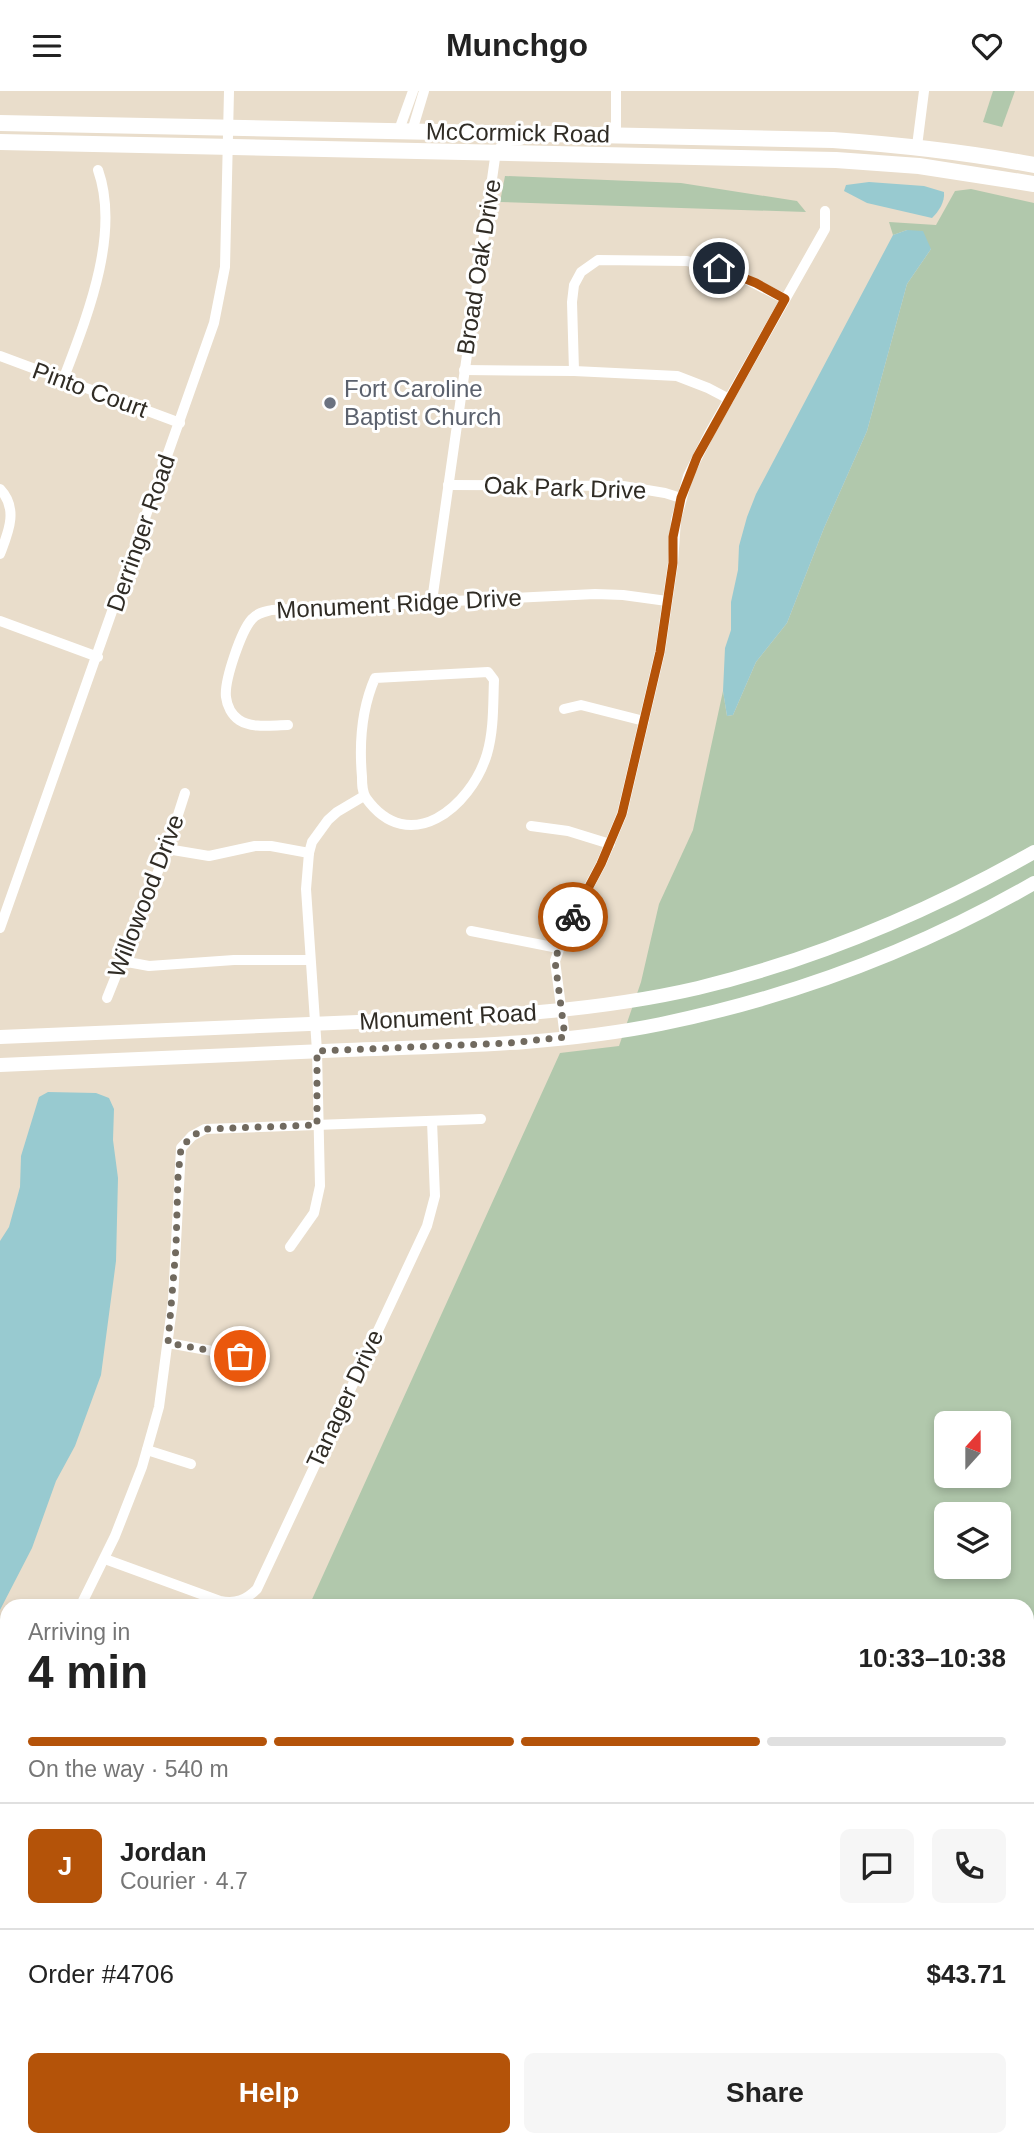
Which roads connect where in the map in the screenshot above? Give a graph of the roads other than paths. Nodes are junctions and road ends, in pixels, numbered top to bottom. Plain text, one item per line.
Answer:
1 (413, 91) edge
2 (424, 91) edge
3 (616, 91) edge
4 (924, 91) edge
5 (229, 95) edge
6 (0, 123) edge
7 (227, 127) junction
8 (406, 130) junction
9 (585, 135) junction
10 (616, 135) junction
11 (0, 142) edge
12 (917, 146) junction
13 (227, 147) junction
14 (496, 151) junction
15 (983, 155) junction
16 (1012, 161) junction
17 (1034, 165) edge
18 (98, 170) dead end
19 (952, 170) junction
20 (992, 176) junction
21 (1034, 184) edge
22 (825, 212) dead end
23 (785, 299) junction
24 (0, 356) edge
25 (464, 370) junction
26 (574, 371) junction
27 (63, 380) junction
28 (729, 399) junction
29 (180, 423) junction
30 (448, 485) junction
31 (0, 489) edge
32 (681, 498) junction
33 (0, 554) edge
34 (432, 601) junction
35 (667, 601) junction
36 (0, 621) edge
37 (98, 657) junction
38 (564, 709) dead end
39 (645, 721) junction
40 (288, 726) dead end
41 (185, 793) dead end
42 (364, 796) junction
43 (531, 826) dead end
44 (610, 844) junction
45 (167, 849) junction
46 (1034, 852) edge
47 (309, 853) junction
48 (1034, 883) edge
49 (0, 928) edge
50 (471, 931) dead end
51 (558, 948) junction
52 (310, 960) junction
53 (122, 961) junction
54 (107, 998) dead end
55 (561, 1010) junction
56 (315, 1024) junction
57 (0, 1037) edge
58 (565, 1037) junction
59 (317, 1051) junction
60 (0, 1065) edge
61 (481, 1119) dead end
62 (432, 1121) junction
63 (317, 1125) junction
64 (290, 1247) dead end
65 (168, 1343) junction
66 (240, 1356) dead end
67 (148, 1450) junction
68 (191, 1464) dead end
69 (105, 1559) junction
70 (84, 1599) edge
71 (217, 1599) edge
72 (245, 1599) edge

1 - 8 street
2 - 8 street
3 - 10 street
4 - 12 street
5 - 7 street, Derringer Road
6 - 7 main road, McCormick Road
7 - 8 main road, McCormick Road
7 - 13 street, Derringer Road
8 - 9 main road, McCormick Road
9 - 10 main road, McCormick Road
9 - 14 street, Broad Oak Drive
10 - 12 main road, McCormick Road
11 - 13 main road, McCormick Road
12 - 15 main road, McCormick Road
13 - 14 main road, McCormick Road
13 - 29 street, Derringer Road
14 - 19 main road, McCormick Road
14 - 25 street, Broad Oak Drive
15 - 16 main road, McCormick Road
15 - 19 main road
16 - 17 main road, McCormick Road
16 - 20 main road
18 - 27 street
19 - 20 main road, McCormick Road
20 - 21 main road, McCormick Road
22 - 23 street
23 - 26 street
23 - 28 street
24 - 27 street, Pinto Court
25 - 26 street
25 - 30 street, Broad Oak Drive
26 - 28 street
27 - 29 street, Pinto Court
28 - 32 street
29 - 37 street, Derringer Road
30 - 32 street, Oak Park Drive
30 - 34 street, Broad Oak Drive
31 - 33 street
32 - 35 street
34 - 35 street, Monument Ridge Drive
34 - 40 street, Monument Ridge Drive
35 - 39 street
36 - 37 street
37 - 49 street, Derringer Road
38 - 39 street
39 - 44 street
41 - 45 street, Willowood Drive
42 - 42 street
42 - 47 street
43 - 44 street
44 - 51 street
45 - 47 street
45 - 53 street, Willowood Drive
46 - 55 main road, Monument Road
47 - 52 street
48 - 58 main road, Monument Road
50 - 51 street
51 - 55 street
52 - 53 street
52 - 56 street
53 - 54 street, Willowood Drive
55 - 56 main road, Monument Road
55 - 58 street
56 - 57 main road, Monument Road
56 - 59 street
58 - 59 main road, Monument Road
59 - 60 main road, Monument Road
59 - 63 street
61 - 62 street
62 - 63 street
62 - 72 street, Tanager Drive
63 - 64 street
63 - 65 street
65 - 66 street
65 - 67 street
67 - 68 street
67 - 69 street
69 - 70 street
69 - 71 street, Tanager Drive

